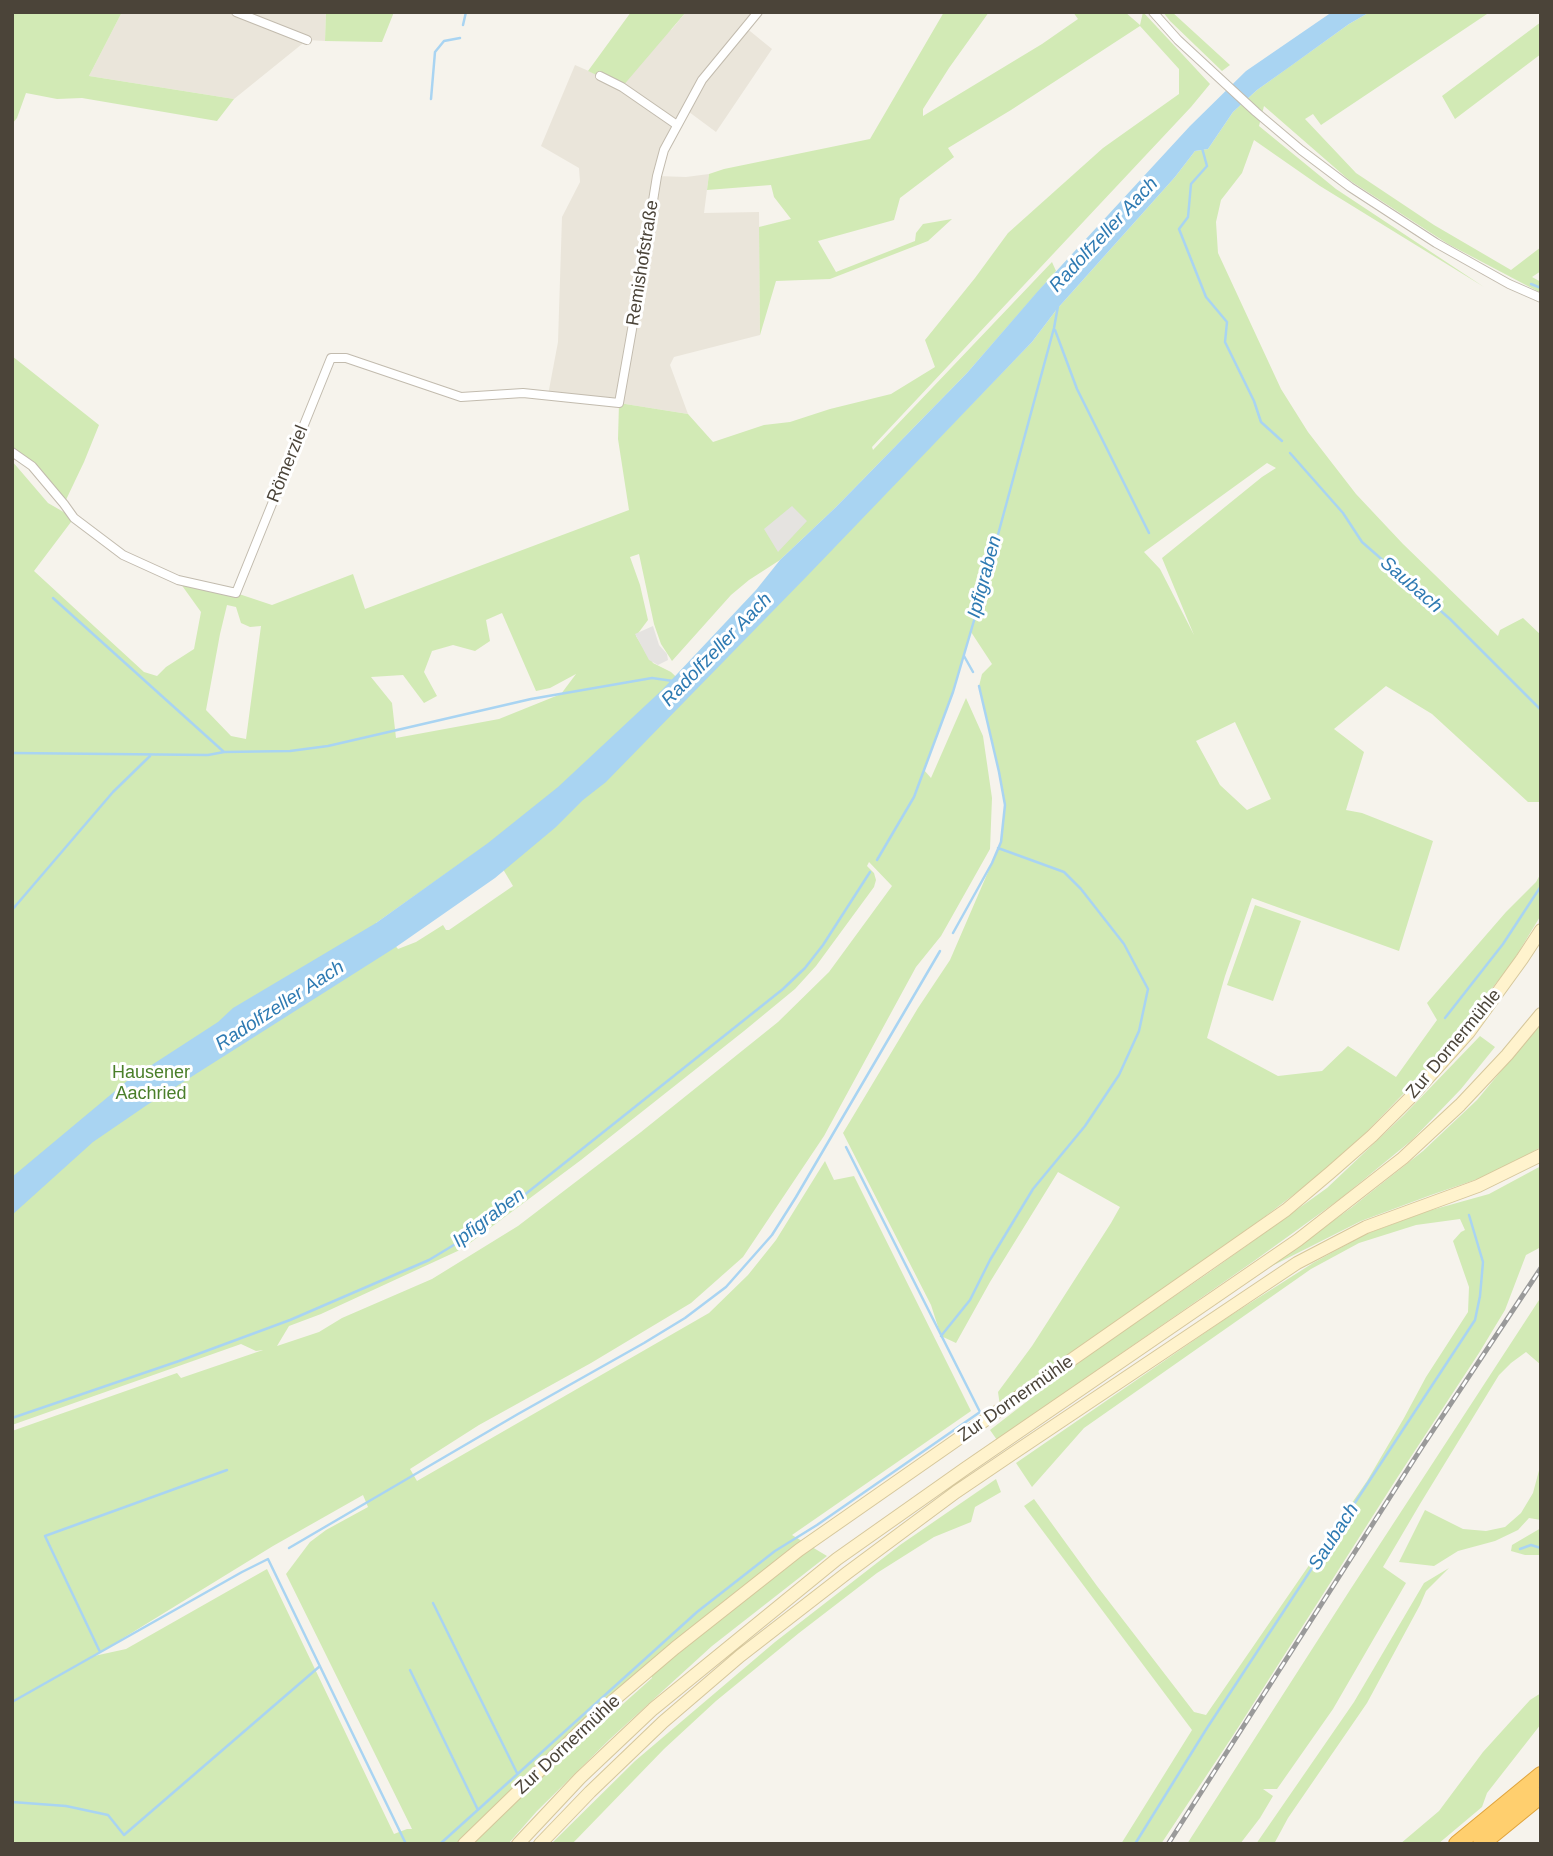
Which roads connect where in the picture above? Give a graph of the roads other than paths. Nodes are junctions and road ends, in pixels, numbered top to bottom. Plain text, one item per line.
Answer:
1 (251, 12) edge
2 (257, 12) edge
3 (758, 12) edge
4 (1153, 12) edge
5 (239, 13) edge
6 (307, 40) dead end
7 (600, 76) dead end
8 (677, 125) junction
9 (1541, 298) edge
10 (619, 403) joint
11 (12, 452) edge
12 (1541, 930) edge
13 (1541, 1014) edge
14 (1541, 1155) edge
15 (1541, 1775) edge
16 (1541, 1795) edge
17 (464, 1844) edge
18 (518, 1844) edge
19 (540, 1844) edge
20 (1457, 1844) edge
21 (1481, 1844) edge

1 - 2 street
3 - 8 street, Remishofstraße
4 - 9 street
5 - 6 street
7 - 8 street
8 - 10 street, Remishofstraße
10 - 11 street, Römerziel
12 - 17 main road, Zur Dornermühle
13 - 18 main road
14 - 19 main road
15 - 20 highway
16 - 21 highway

